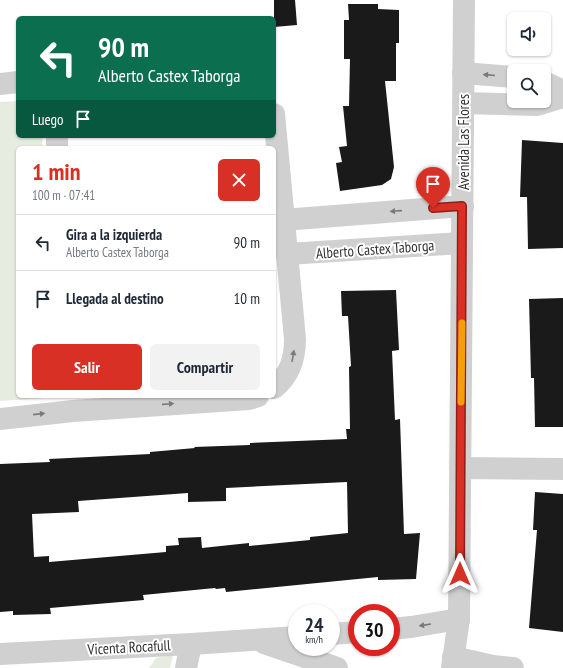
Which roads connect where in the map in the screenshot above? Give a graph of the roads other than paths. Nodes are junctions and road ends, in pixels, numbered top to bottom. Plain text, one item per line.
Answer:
1 (464, 0) edge
2 (463, 72) junction
3 (507, 76) edge
4 (16, 82) edge
5 (0, 84) edge
6 (551, 86) edge
7 (563, 92) edge
8 (563, 97) edge
9 (463, 102) junction
10 (276, 135) edge
11 (462, 206) junction
12 (284, 220) junction
13 (462, 243) junction
14 (287, 254) junction
15 (276, 386) edge
16 (252, 398) edge
17 (72, 403) edge
18 (0, 418) edge
19 (460, 468) junction
20 (563, 469) edge
21 (459, 619) junction
22 (400, 628) edge
23 (288, 638) edge
24 (258, 640) junction
25 (191, 644) junction
26 (0, 654) edge
27 (453, 663) edge
28 (186, 668) edge
29 (337, 668) edge
30 (513, 668) edge

1 - 2 street, Avenida Las Flores
3 -> 2 street
2 - 9 street, Avenida Las Flores
4 - 5 street
6 - 7 street
8 - 9 street
9 - 11 street, Avenida Las Flores
10 - 12 street
11 -> 12 street
11 - 13 street, Avenida Las Flores
12 - 14 street
13 - 14 street, Alberto Castex Taborga
13 - 19 street, Avenida Las Flores
15 -> 14 street
17 -> 16 street
18 -> 17 street
19 - 20 street
19 - 21 street, Avenida Las Flores
21 -> 22 street
21 - 27 street, Avenida Las Flores
23 - 24 street, Vicenta Rocafull
24 - 25 street, Vicenta Rocafull
24 - 29 street, Vicenta Rocafull
25 - 26 street, Vicenta Rocafull
25 - 28 street
27 - 30 street

